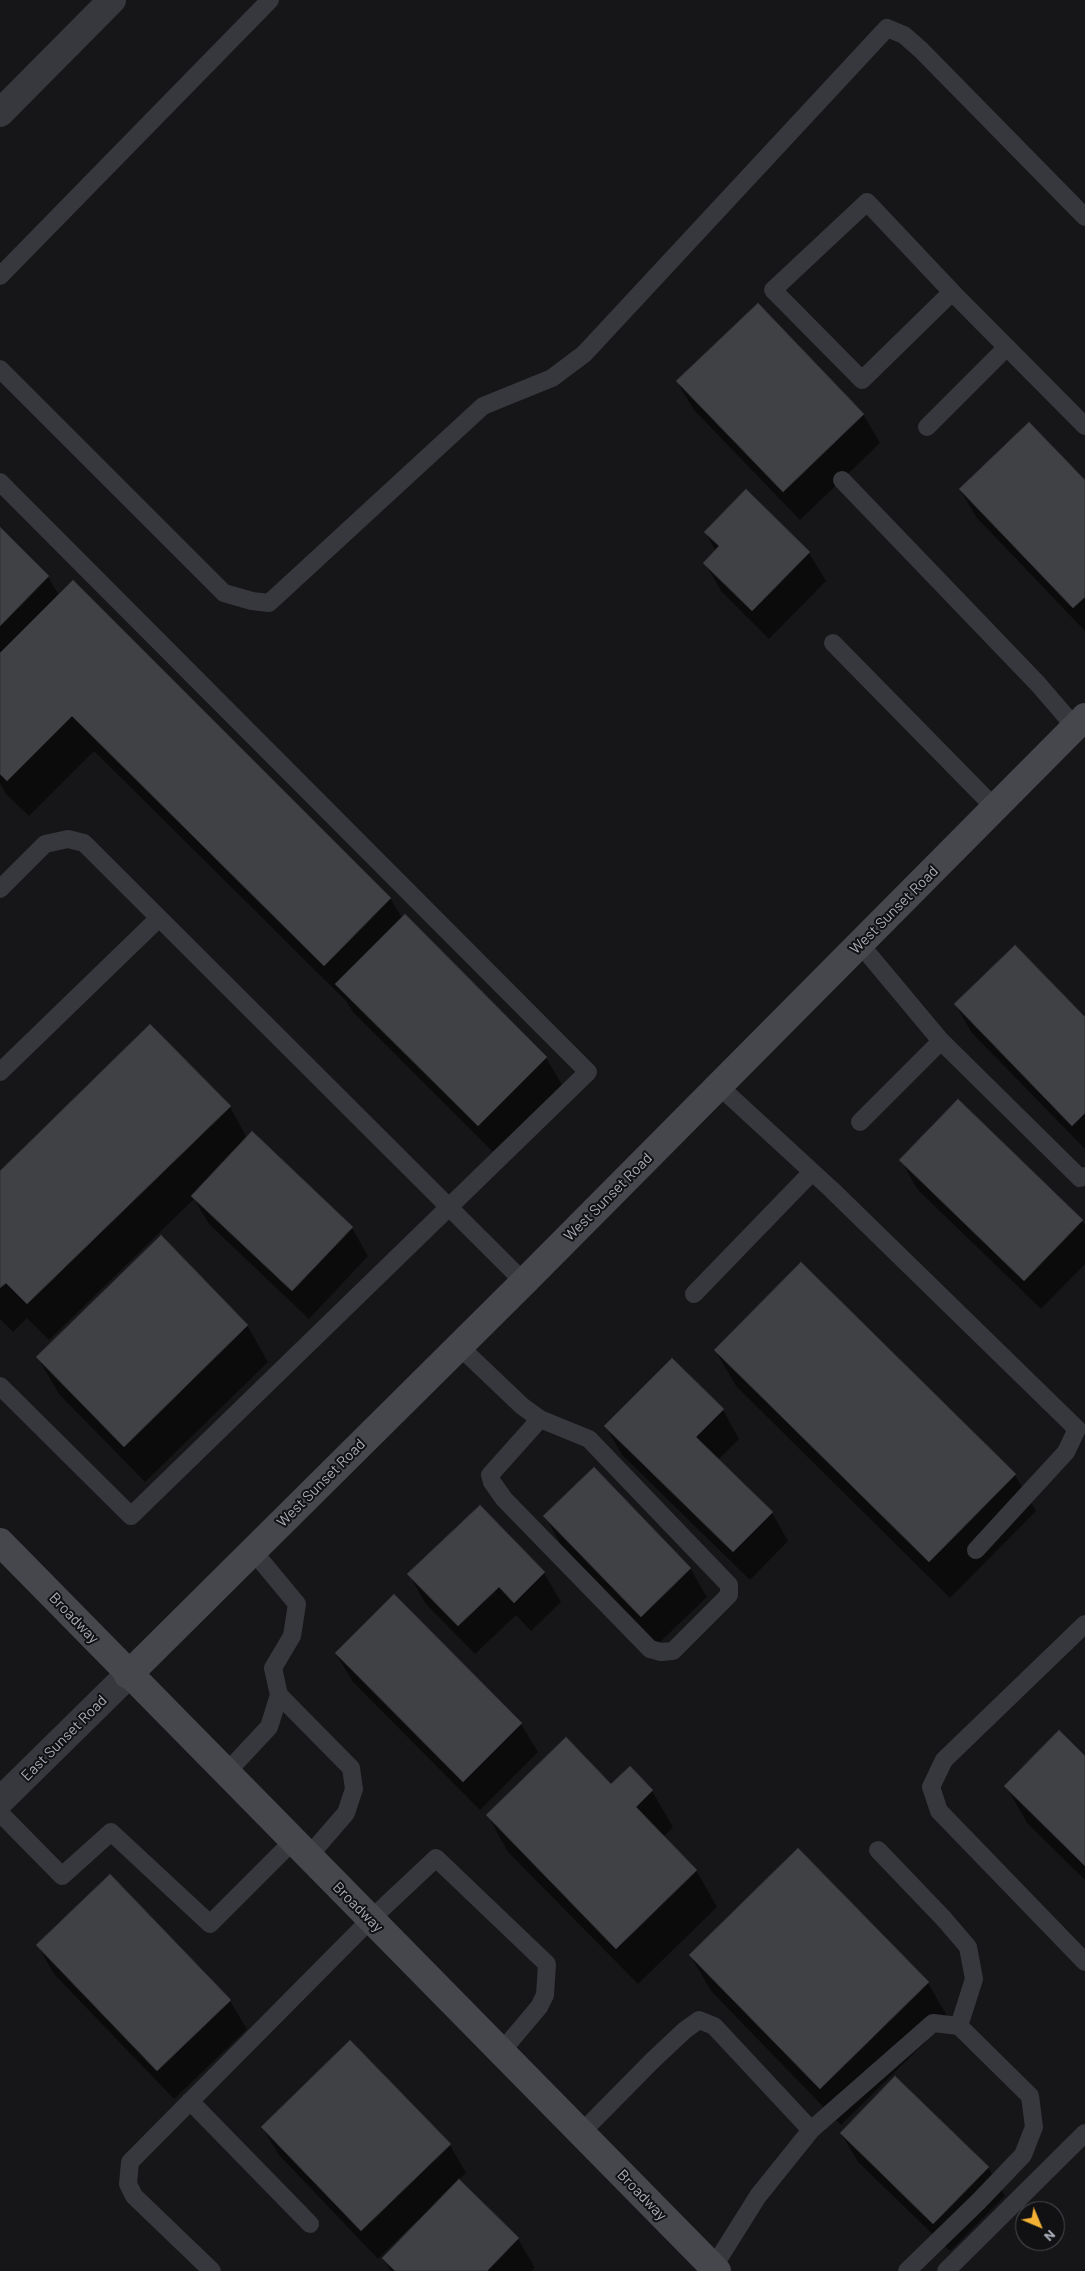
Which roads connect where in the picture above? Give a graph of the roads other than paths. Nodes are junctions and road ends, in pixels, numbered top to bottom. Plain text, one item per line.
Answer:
1 (112, 0) edge
2 (270, 0) edge
3 (0, 113) edge
4 (1085, 217) edge
5 (0, 276) edge
6 (952, 292) junction
7 (1006, 347) junction
8 (0, 369) edge
9 (1085, 426) edge
10 (927, 427) dead end
11 (842, 480) dead end
12 (0, 482) edge
13 (833, 643) dead end
14 (1082, 720) edge
15 (995, 808) junction
16 (0, 889) edge
17 (160, 918) junction
18 (860, 944) junction
19 (941, 1041) junction
20 (0, 1072) edge
21 (718, 1086) junction
22 (860, 1122) dead end
23 (812, 1172) junction
24 (1085, 1176) edge
25 (449, 1208) junction
26 (524, 1282) junction
27 (694, 1294) dead end
28 (458, 1346) junction
29 (0, 1386) edge
30 (540, 1419) junction
31 (0, 1542) edge
32 (976, 1550) dead end
33 (254, 1551) junction
34 (1085, 1624) edge
35 (128, 1675) junction
36 (279, 1695) junction
37 (226, 1773) junction
38 (0, 1801) edge
39 (0, 1813) edge
40 (301, 1849) junction
41 (878, 1850) dead end
42 (370, 1920) junction
43 (1085, 1962) edge
44 (959, 2026) junction
45 (501, 2052) junction
46 (190, 2102) junction
47 (811, 2130) junction
48 (581, 2133) junction
49 (1085, 2133) edge
50 (310, 2224) dead end
51 (714, 2270) edge
52 (212, 2271) edge
53 (906, 2271) edge
54 (946, 2271) edge

1 - 3 street
2 - 5 lane
4 - 8 lane
6 - 6 lane
6 - 7 lane
7 - 9 lane
7 - 10 lane
11 - 14 lane
12 - 25 lane
13 - 15 lane
14 - 15 main road, West Sunset Road
15 - 18 main road, West Sunset Road
16 - 17 lane
17 - 20 lane
17 - 25 lane
18 - 19 lane
18 - 21 main road, West Sunset Road
19 - 22 lane
19 - 24 lane
21 - 23 lane
21 - 26 main road, West Sunset Road
23 - 27 lane
23 - 32 lane
25 - 26 lane
25 - 29 lane
26 - 28 main road, West Sunset Road
28 - 30 lane
28 - 33 main road, West Sunset Road
30 - 30 lane
31 - 35 main road, Broadway
33 - 35 main road, West Sunset Road
33 - 36 lane
34 - 43 lane
35 - 37 main road, Broadway
35 - 38 street, East Sunset Road
36 - 37 lane
36 - 40 lane
37 - 40 main road, Broadway
39 - 40 lane
40 - 42 main road, Broadway
41 - 44 lane
42 - 45 main road, Broadway
42 - 45 lane
42 - 46 lane
44 - 47 lane
44 - 53 lane
45 - 48 main road, Broadway
46 - 50 lane
46 - 52 lane
47 - 48 lane
47 - 51 lane
48 - 51 main road, Broadway
49 - 54 lane

